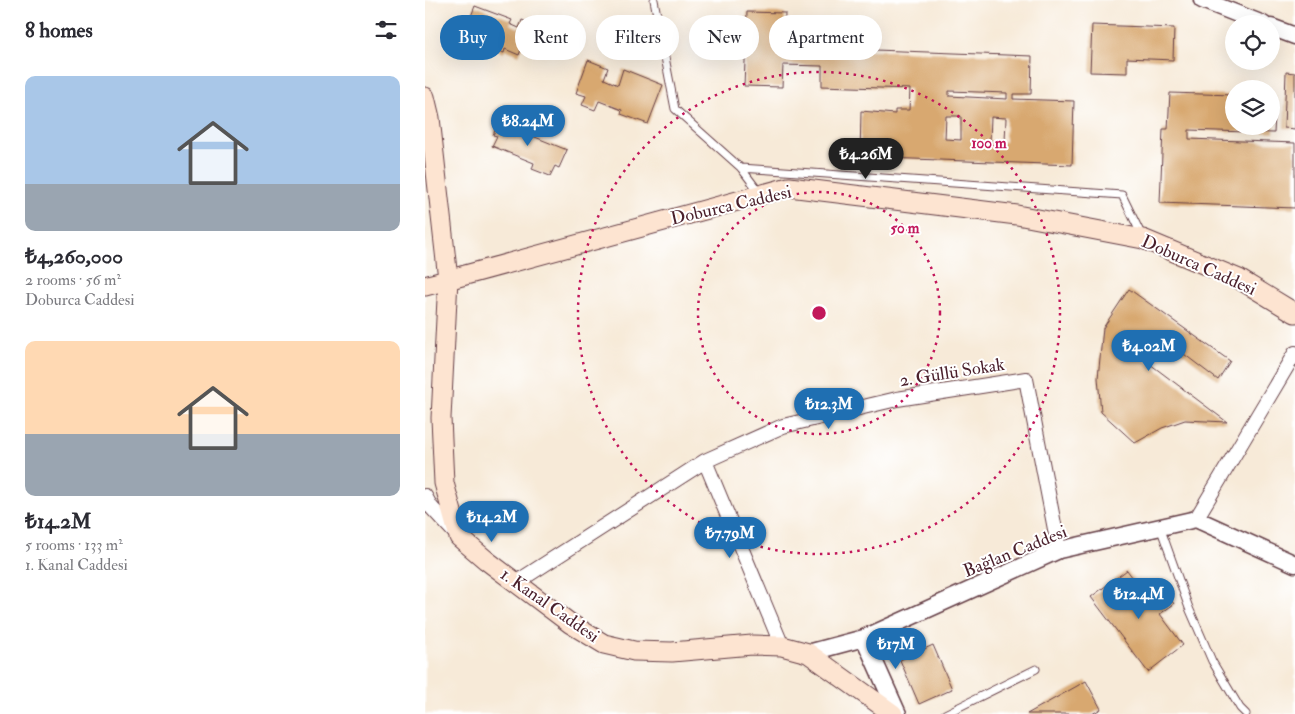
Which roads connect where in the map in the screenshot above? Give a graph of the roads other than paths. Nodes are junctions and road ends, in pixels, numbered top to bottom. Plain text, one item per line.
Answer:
1 (653, 0) edge
2 (1202, 0) edge
3 (1240, 15) edge
4 (1280, 30) edge
5 (1295, 36) edge
6 (425, 97) edge
7 (427, 118) edge
8 (741, 168) junction
9 (761, 195) junction
10 (1143, 238) junction
11 (448, 279) junction
12 (425, 286) edge
13 (1295, 313) edge
14 (1295, 353) edge
15 (705, 460) junction
16 (425, 496) edge
17 (1197, 519) junction
18 (1159, 527) junction
19 (459, 538) junction
20 (1059, 550) junction
21 (1295, 564) edge
22 (517, 582) junction
23 (864, 638) junction
24 (782, 646) junction
25 (808, 653) junction
26 (1037, 669) dead end
27 (893, 714) edge
28 (898, 714) edge
29 (945, 714) edge
30 (1246, 714) edge

1 - 8 lane
2 - 3 street
4 - 5 street
6 - 7 main road
7 - 11 main road
8 - 9 lane
8 - 10 lane
9 - 10 main road, Doburca Caddesi
9 - 11 main road, Doburca Caddesi
10 - 13 main road, Doburca Caddesi
11 - 12 main road, Doburca Caddesi
11 - 19 main road
14 - 17 street
15 - 20 street, 2. Güllü Sokak
15 - 22 street, 2. Güllü Sokak
15 - 24 street
16 - 19 street
17 - 18 street, Bağlan Caddesi
17 - 21 street
18 - 20 street, Bağlan Caddesi
18 - 30 lane
19 - 22 main road, 1. Kanal Caddesi
20 - 23 street, Bağlan Caddesi
22 - 24 main road, 1. Kanal Caddesi
23 - 25 street, Bağlan Caddesi
23 - 28 street
24 - 25 main road, 1. Kanal Caddesi
25 - 27 main road, 1. Kanal Caddesi
26 - 29 lane

